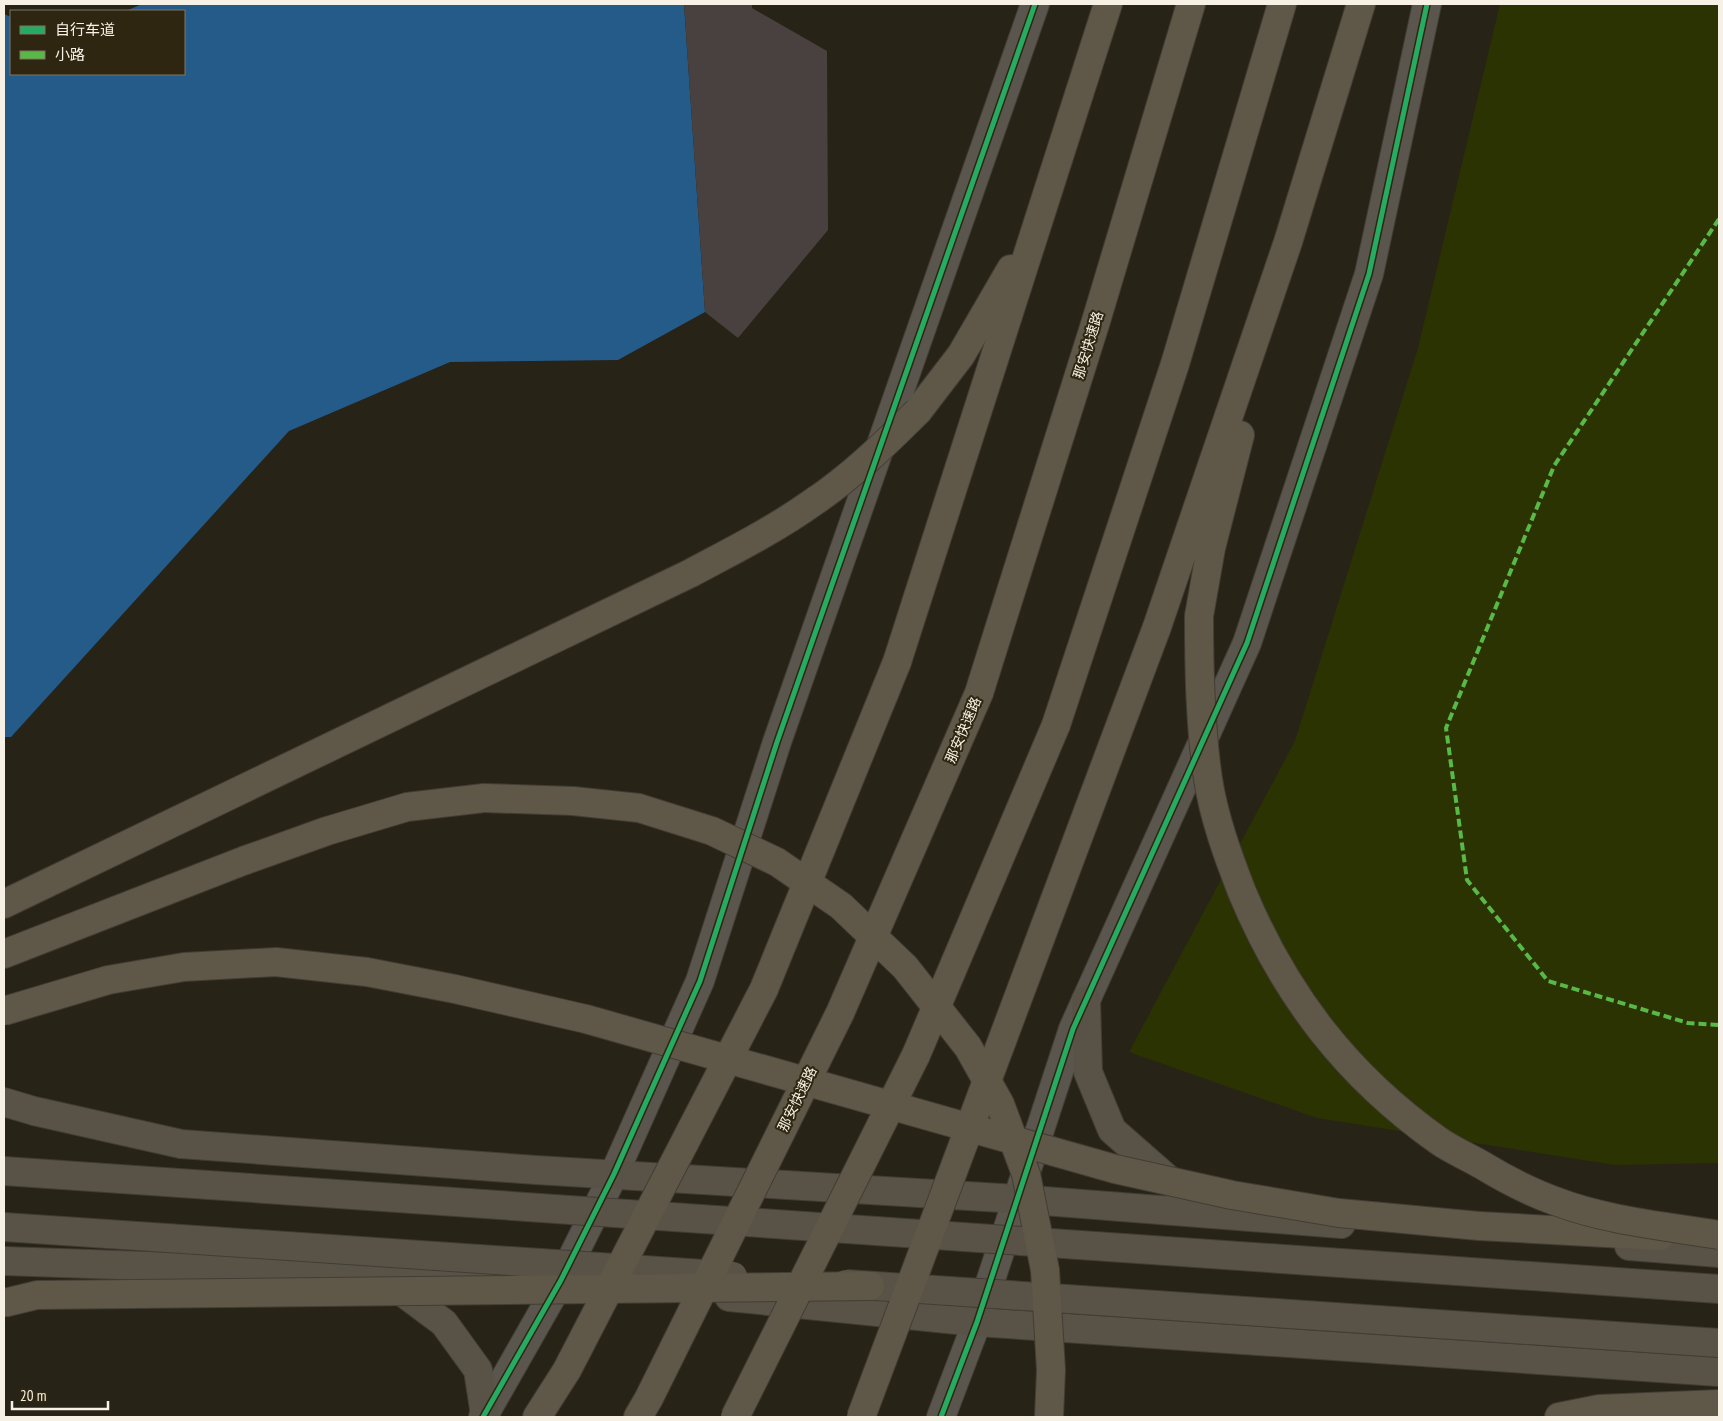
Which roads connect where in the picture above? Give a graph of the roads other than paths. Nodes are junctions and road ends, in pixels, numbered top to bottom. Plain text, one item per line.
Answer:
1 (1035, 4) edge
2 (1108, 4) edge
3 (1191, 4) edge
4 (1282, 4) edge
5 (1361, 4) edge
6 (1427, 4) edge
7 (1060, 153) junction
8 (1288, 242) junction
9 (4, 904) edge
10 (4, 954) edge
11 (1086, 1000) junction
12 (4, 1010) edge
13 (4, 1102) edge
14 (4, 1171) edge
15 (614, 1174) junction
16 (1018, 1199) junction
17 (1209, 1214) junction
18 (4, 1227) edge
19 (1719, 1237) edge
20 (1719, 1253) edge
21 (4, 1260) edge
22 (377, 1274) junction
23 (561, 1280) junction
24 (870, 1286) junction
25 (1719, 1289) edge
26 (4, 1303) edge
27 (977, 1322) junction
28 (1719, 1343) edge
29 (1719, 1372) edge
30 (1719, 1404) edge
31 (643, 1408) edge
32 (484, 1416) edge
33 (537, 1417) edge
34 (735, 1417) edge
35 (861, 1417) edge
36 (942, 1417) edge
37 (1049, 1417) edge
38 (1559, 1417) edge

1 - 15 street
2 - 7 highway
3 - 31 highway, 那安快速路, bridge
4 - 34 highway, bridge
5 - 8 highway
6 - 11 street
7 - 9 highway, bridge
7 - 33 highway, bridge
8 - 19 highway, bridge
8 - 35 highway, bridge
10 - 37 highway, bridge
11 - 16 street
11 - 17 main road
12 - 19 highway, bridge
13 - 15 main road
14 - 25 main road, bridge
15 - 16 main road
15 - 23 street
16 - 17 main road
16 - 27 street
17 - 20 main road
18 - 24 main road, bridge
21 - 22 main road
22 - 23 main road
22 - 32 main road
23 - 27 main road
23 - 32 street
24 - 26 highway, bridge
24 - 28 main road, bridge
27 - 29 main road
27 - 36 street
30 - 38 highway

